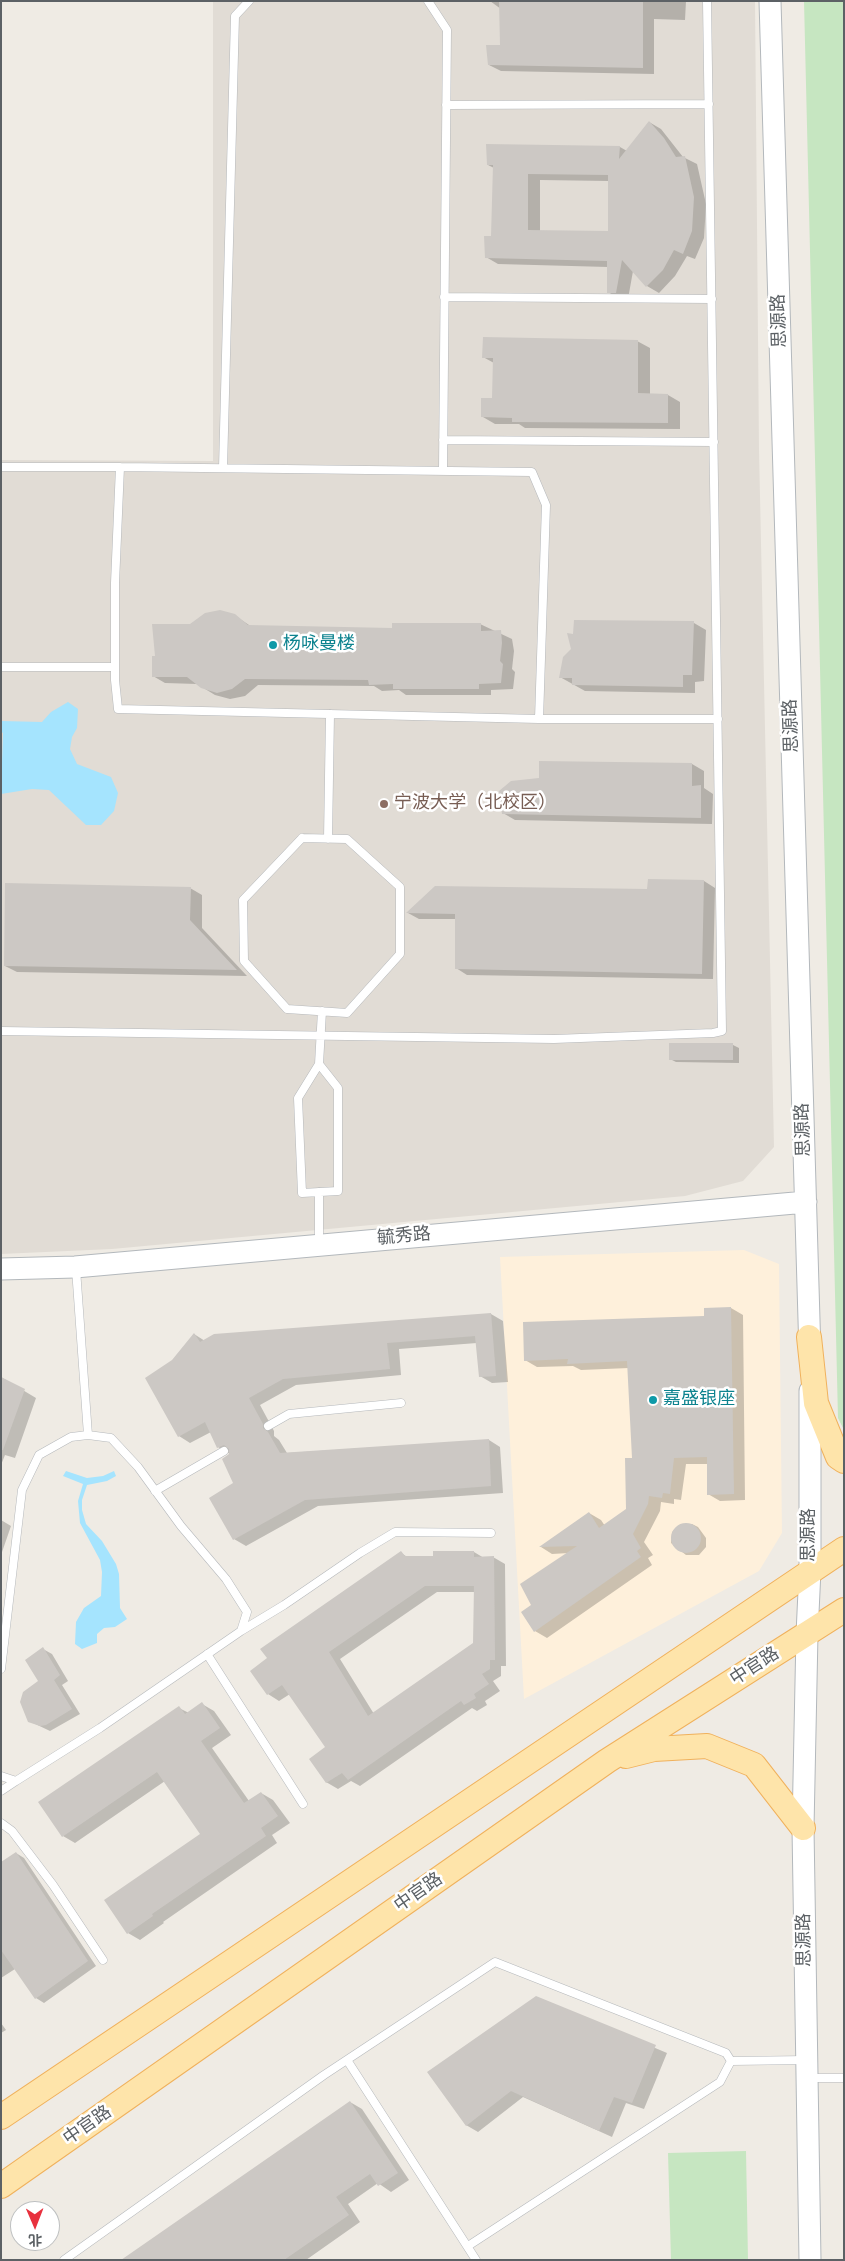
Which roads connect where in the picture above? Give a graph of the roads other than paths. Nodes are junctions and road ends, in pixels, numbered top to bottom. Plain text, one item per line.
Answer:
1 (249, 1) edge
2 (428, 1) edge
3 (708, 1) edge
4 (770, 1) edge
5 (709, 104) junction
6 (446, 105) junction
7 (444, 297) junction
8 (712, 299) junction
9 (443, 440) junction
10 (714, 442) junction
11 (1, 467) edge
12 (120, 467) junction
13 (223, 468) junction
14 (443, 469) junction
15 (1, 667) edge
16 (115, 667) junction
17 (330, 714) junction
18 (539, 718) junction
19 (718, 719) junction
20 (328, 839) junction
21 (322, 1011) junction
22 (1, 1031) edge
23 (320, 1034) junction
24 (319, 1064) junction
25 (319, 1192) junction
26 (806, 1202) junction
27 (320, 1244) junction
28 (75, 1267) junction
29 (1, 1269) edge
30 (810, 1337) junction
31 (401, 1403) dead end
32 (268, 1426) dead end
33 (88, 1435) junction
34 (224, 1451) dead end
35 (844, 1461) edge
36 (155, 1491) junction
37 (491, 1532) dead end
38 (844, 1549) edge
39 (810, 1570) junction
40 (844, 1610) edge
41 (241, 1631) junction
42 (807, 1634) junction
43 (207, 1654) junction
44 (1, 1669) edge
45 (607, 1761) junction
46 (1, 1776) edge
47 (16, 1781) junction
48 (1, 1791) edge
49 (303, 1804) dead end
50 (1, 1823) edge
51 (804, 1828) junction
52 (104, 1960) dead end
53 (347, 2060) junction
54 (731, 2061) junction
55 (807, 2069) junction
56 (844, 2078) edge
57 (1, 2116) edge
58 (1, 2186) edge
59 (468, 2246) junction
60 (64, 2260) edge
61 (476, 2260) edge
62 (810, 2260) edge

1 - 13 lane
2 - 6 lane
3 - 5 lane
4 - 26 street, 思源路
5 - 6 lane
5 - 8 lane
6 - 7 lane
7 - 8 lane
7 - 9 lane
8 - 10 lane
9 - 10 lane
9 - 14 lane
10 - 19 lane
11 - 12 lane
12 - 13 lane
12 - 16 lane
13 - 14 lane
14 - 18 lane
15 - 16 lane
16 - 17 lane
17 - 18 lane
17 - 20 lane
18 - 19 lane
19 - 23 lane
20 - 21 lane
20 - 21 lane
21 - 23 lane
22 - 23 lane
23 - 24 lane
24 - 25 lane
24 - 25 lane
25 - 27 lane
26 - 27 street, 毓秀路
26 - 30 street, 思源路
27 - 28 street, 毓秀路
28 - 29 street, 毓秀路
28 - 33 lane
30 - 35 main road
30 - 39 street, 思源路
31 - 32 lane
33 - 36 lane
33 - 44 lane
34 - 36 lane
36 - 41 lane
37 - 41 lane
38 - 39 main road
39 - 42 street, 思源路
39 - 57 main road
40 - 42 main road, 中官路
41 - 43 lane
42 - 45 main road, 中官路
42 - 51 street, 思源路
43 - 47 lane
43 - 49 lane
45 - 51 main road
45 - 58 main road, 中官路
46 - 47 lane
47 - 48 lane
50 - 52 lane
51 - 55 street, 思源路
53 - 54 lane
53 - 59 lane
53 - 60 lane
54 - 55 lane
54 - 59 lane
55 - 56 lane
55 - 62 street, 思源路
59 - 61 lane

